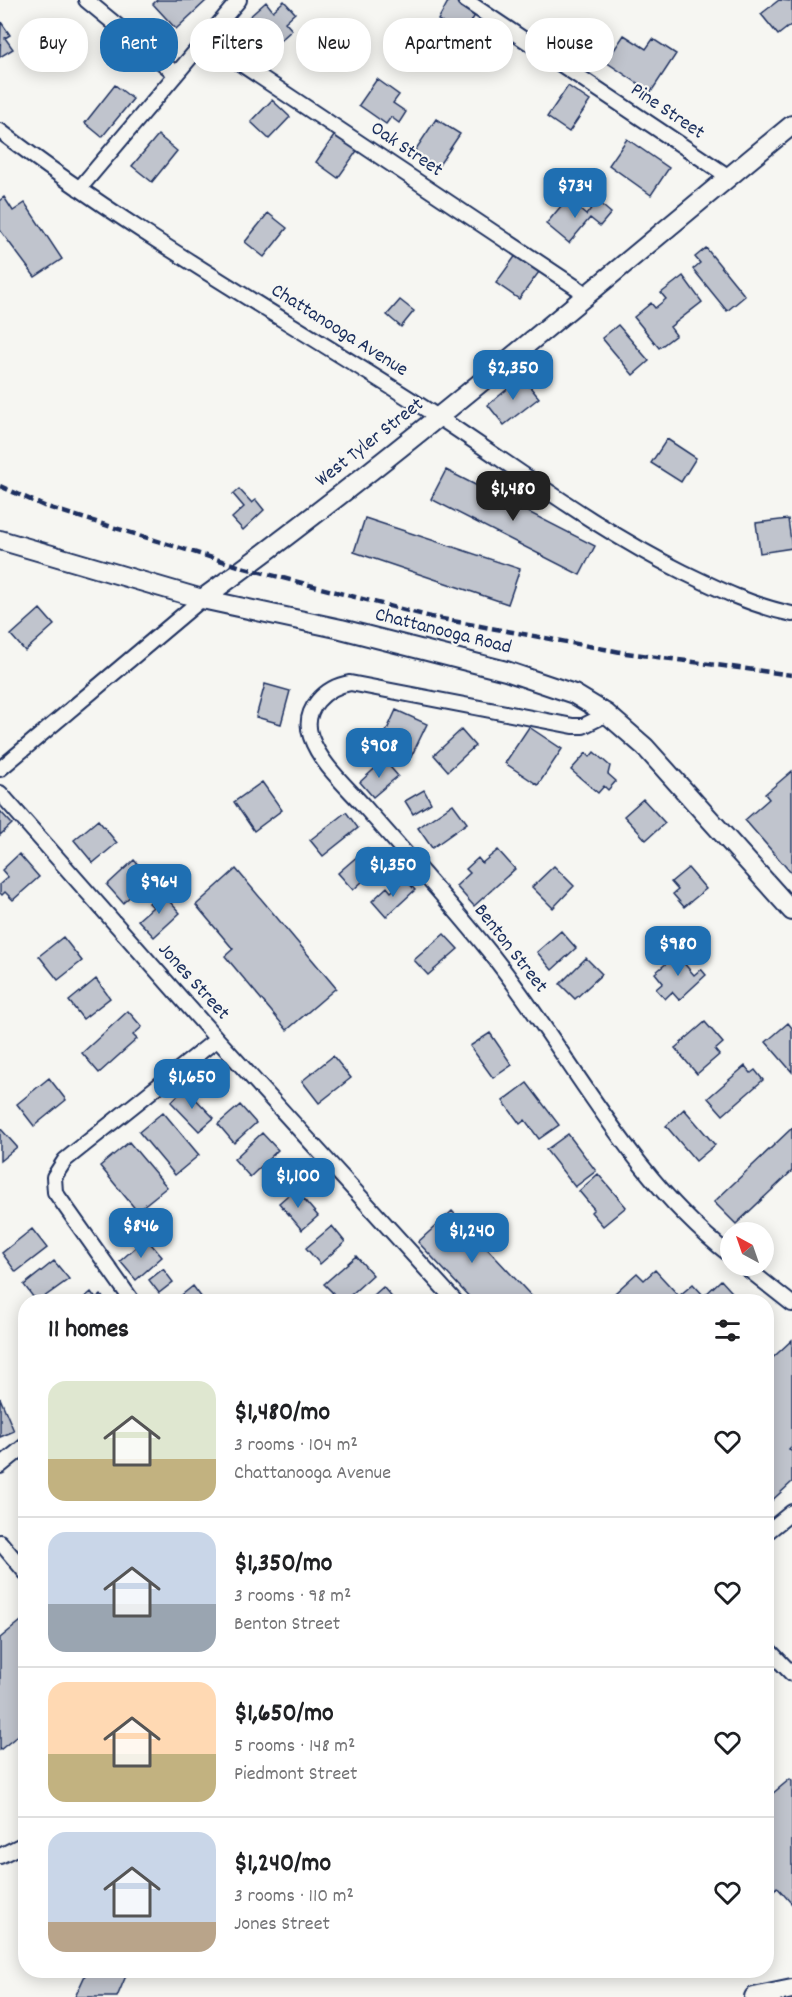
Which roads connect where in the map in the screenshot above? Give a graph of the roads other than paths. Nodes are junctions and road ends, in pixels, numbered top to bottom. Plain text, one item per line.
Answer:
1 (86, 0) edge
2 (239, 0) edge
3 (465, 0) edge
4 (224, 18) edge
5 (190, 58) edge
6 (253, 72) edge
7 (176, 74) junction
8 (792, 125) edge
9 (0, 131) edge
10 (729, 177) junction
11 (79, 189) junction
12 (586, 294) junction
13 (439, 418) junction
14 (0, 540) edge
15 (202, 599) junction
16 (792, 614) edge
17 (607, 714) junction
18 (0, 769) edge
19 (0, 793) edge
20 (792, 911) edge
21 (217, 1039) junction
22 (720, 1246) edge
23 (757, 1276) edge
24 (127, 1294) edge
25 (449, 1294) edge
26 (792, 1304) edge
27 (18, 1451) edge
28 (0, 1466) edge
29 (792, 1512) edge
30 (774, 1527) edge
31 (0, 1542) edge
32 (18, 1563) edge
33 (774, 1655) edge
34 (792, 1674) edge
35 (18, 1846) edge
36 (0, 1856) edge
37 (792, 1989) edge
38 (754, 1997) edge

1 - 7 street
2 - 4 street
3 - 10 street, Pine Street
5 - 7 street
6 - 12 street, Oak Street
7 - 11 street
8 - 10 main road, West Tyler Street
9 - 11 street, Chattanooga Avenue
10 - 12 main road, West Tyler Street
11 - 13 street, Chattanooga Avenue
12 - 13 main road, West Tyler Street
13 - 15 main road, West Tyler Street
13 - 16 street, Chattanooga Avenue
14 - 15 main road, Chattanooga Road
15 - 17 main road, Chattanooga Road
15 - 18 street, West Tyler Street
17 - 20 main road, Chattanooga Road
17 - 22 street, Benton Street
19 - 21 street, Jones Street
21 - 24 street
21 - 25 street, Jones Street
23 - 26 street
27 - 28 street
29 - 30 street
31 - 32 street
33 - 34 street
35 - 36 street
37 - 38 main road

